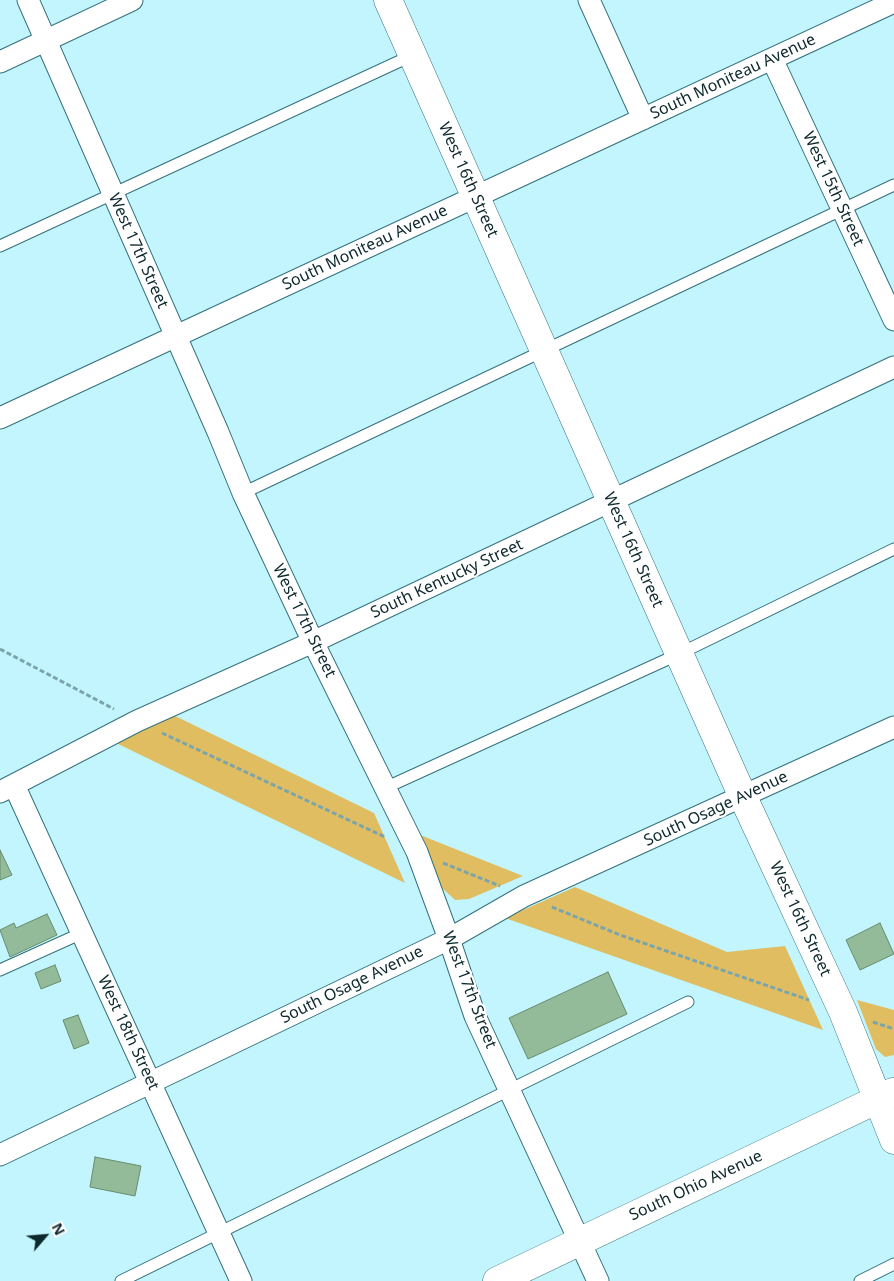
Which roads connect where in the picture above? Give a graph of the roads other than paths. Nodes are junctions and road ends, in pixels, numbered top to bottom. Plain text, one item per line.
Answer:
1 (28, 0) edge
2 (132, 0) edge
3 (388, 0) edge
4 (589, 0) edge
5 (894, 2) edge
6 (46, 41) junction
7 (413, 55) junction
8 (772, 59) junction
9 (0, 62) edge
10 (643, 119) junction
11 (894, 186) edge
12 (113, 194) junction
13 (476, 197) junction
14 (843, 210) junction
15 (0, 246) edge
16 (894, 320) edge
17 (176, 336) junction
18 (544, 351) junction
19 (894, 367) edge
20 (0, 418) edge
21 (243, 493) junction
22 (611, 501) junction
23 (894, 549) edge
24 (313, 642) junction
25 (679, 654) junction
26 (894, 727) edge
27 (385, 788) junction
28 (7, 789) edge
29 (743, 797) junction
30 (82, 933) junction
31 (450, 939) junction
32 (0, 970) edge
33 (688, 1002) dead end
34 (150, 1082) junction
35 (509, 1090) junction
36 (886, 1095) edge
37 (894, 1140) edge
38 (0, 1155) edge
39 (219, 1233) junction
40 (579, 1242) junction
41 (894, 1264) edge
42 (121, 1281) edge
43 (241, 1281) edge
44 (497, 1281) edge
45 (598, 1281) edge
46 (860, 1281) edge

1 - 6 street, West 17th Street
2 - 6 street
3 - 7 main road, West 16th Street
4 - 10 street
5 - 8 street, South Moniteau Avenue
6 - 9 street
6 - 12 street, West 17th Street
7 - 12 lane
7 - 13 main road, West 16th Street
8 - 10 street, South Moniteau Avenue
8 - 14 street, West 15th Street
10 - 13 street, South Moniteau Avenue
11 - 14 lane
12 - 15 lane
12 - 17 street, West 17th Street
13 - 17 street, South Moniteau Avenue
13 - 18 main road, West 16th Street
14 - 16 street, West 15th Street
14 - 18 lane
17 - 20 street, South Moniteau Avenue
17 - 21 street, West 17th Street
18 - 21 lane
18 - 22 main road, West 16th Street
19 - 22 street, South Kentucky Street
21 - 24 street, West 17th Street
22 - 24 street, South Kentucky Street
22 - 25 main road, West 16th Street
23 - 25 lane
24 - 27 street, West 17th Street
24 - 28 street, South Kentucky Street
25 - 27 lane
25 - 29 main road, West 16th Street
26 - 29 street, South Osage Avenue
27 - 31 street, West 17th Street
28 - 30 street, West 18th Street
29 - 31 street, South Osage Avenue
29 - 36 main road, West 16th Street
30 - 32 lane
30 - 34 street, West 18th Street
31 - 34 street, South Osage Avenue
31 - 35 street, West 17th Street
33 - 35 lane
34 - 38 street, South Osage Avenue
34 - 39 street, West 18th Street
35 - 39 lane
35 - 40 street, West 17th Street
36 - 37 main road, West 16th Street
36 - 40 main road, South Ohio Avenue
39 - 42 lane
39 - 43 street, West 18th Street
40 - 44 main road, South Ohio Avenue
40 - 45 street, West 17th Street
41 - 46 lane

